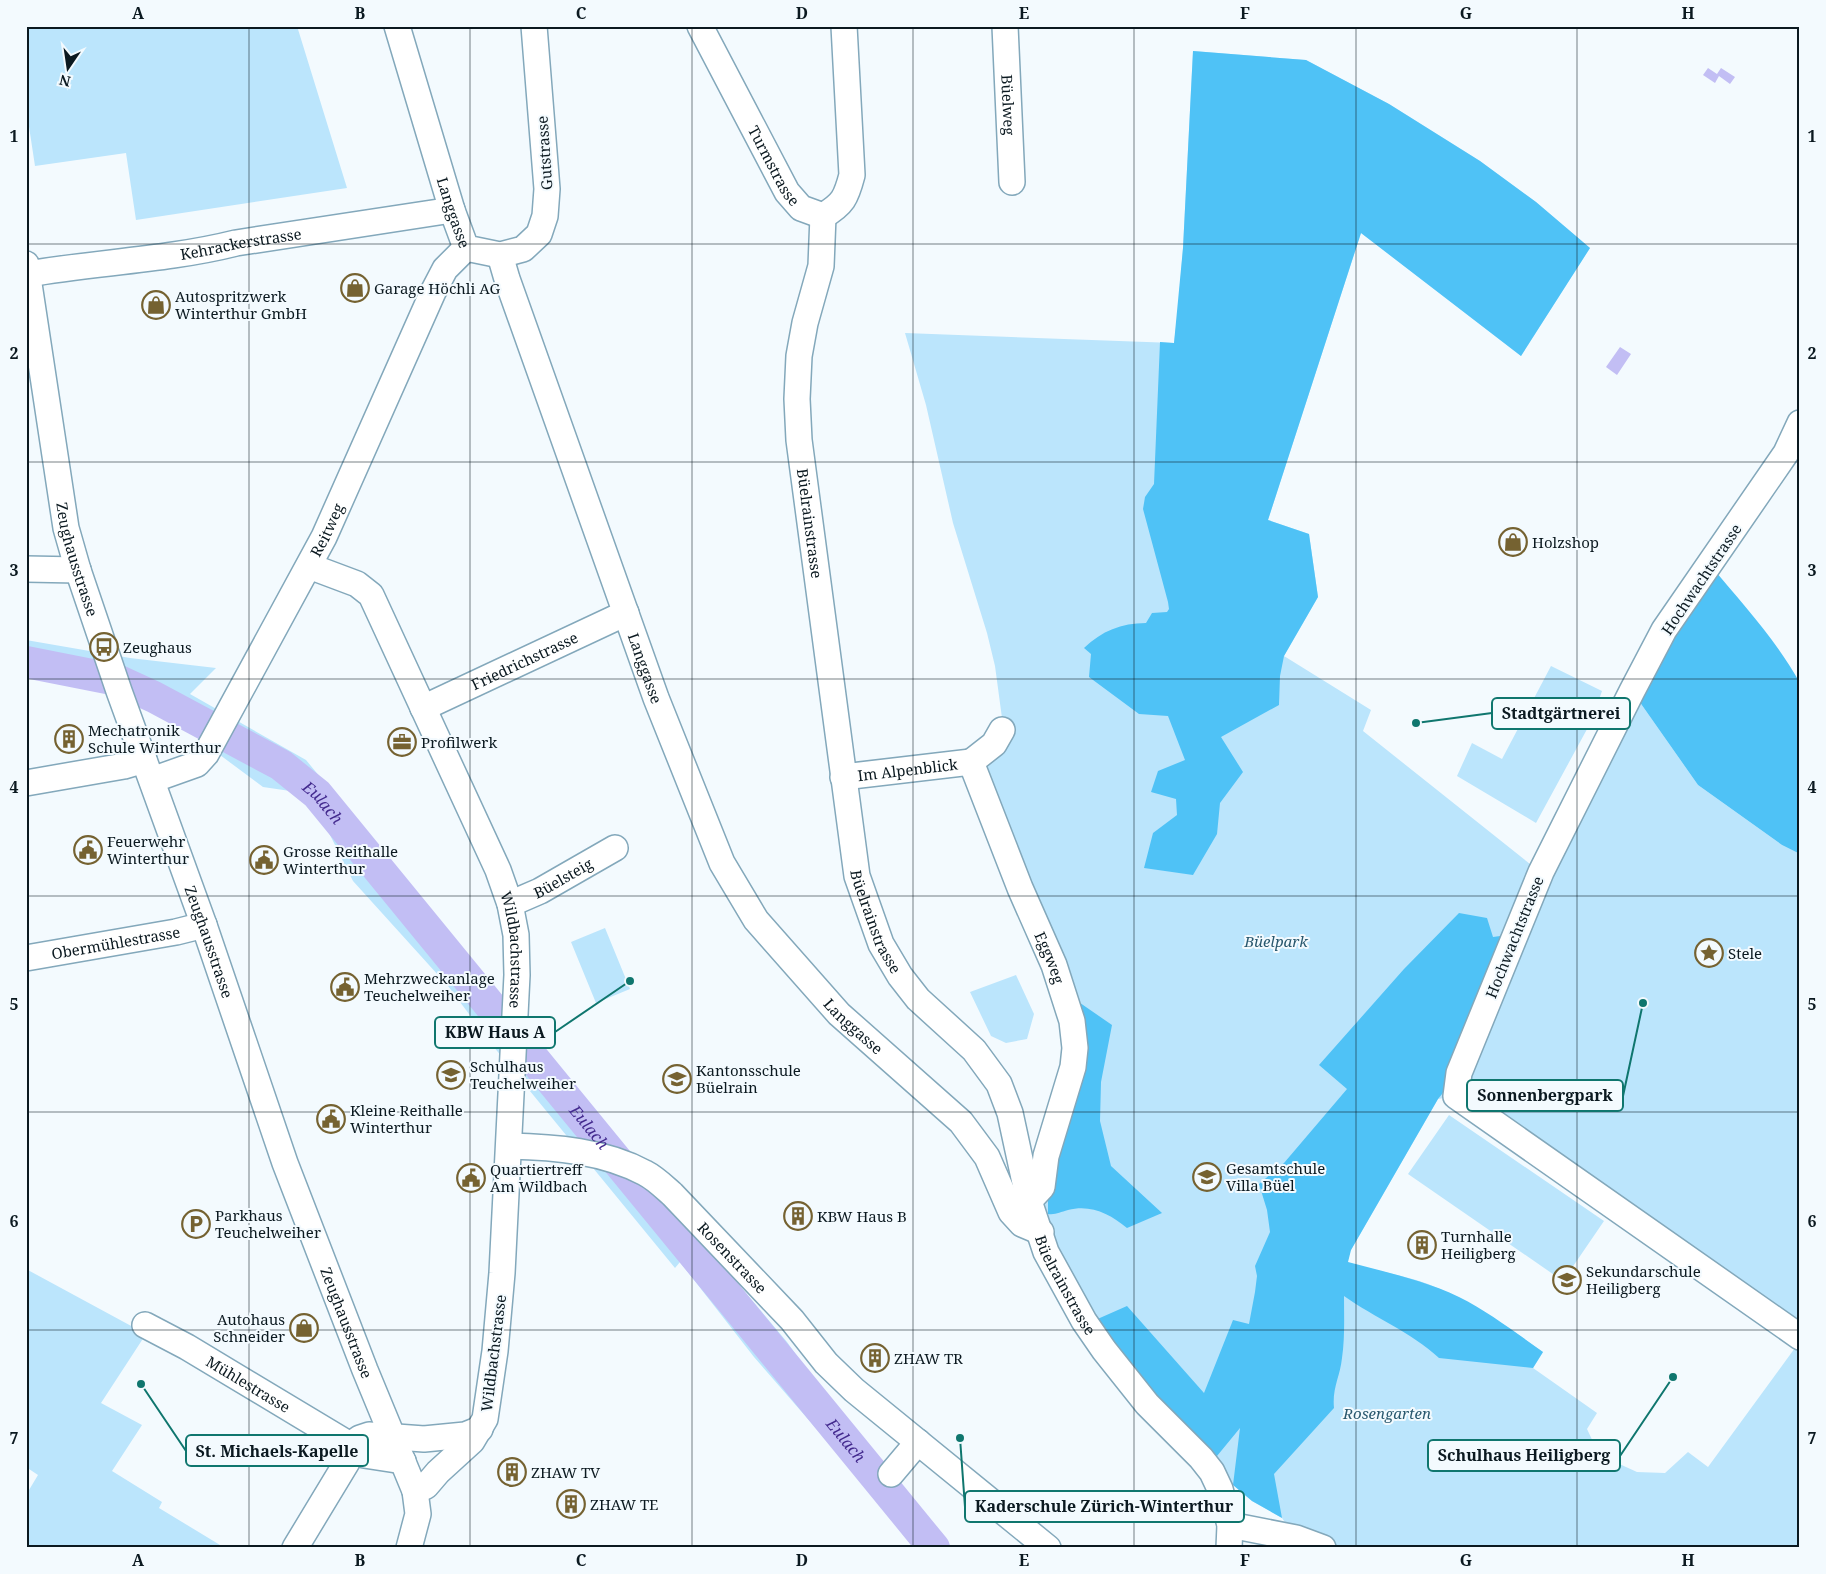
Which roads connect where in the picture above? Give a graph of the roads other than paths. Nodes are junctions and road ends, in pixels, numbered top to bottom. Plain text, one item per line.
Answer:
1 (397, 26) edge
2 (534, 26) edge
3 (700, 26) edge
4 (844, 26) edge
5 (1005, 26) edge
6 (1012, 182) dead end
7 (452, 210) junction
8 (823, 216) junction
9 (466, 248) junction
10 (500, 255) junction
11 (27, 269) edge
12 (1800, 423) edge
13 (309, 566) junction
14 (26, 569) edge
15 (78, 570) junction
16 (626, 613) junction
17 (423, 708) junction
18 (1002, 730) dead end
19 (971, 762) junction
20 (148, 770) junction
21 (843, 777) junction
22 (26, 783) edge
23 (615, 848) dead end
24 (510, 904) junction
25 (204, 925) junction
26 (26, 958) edge
27 (510, 1146) junction
28 (1029, 1201) junction
29 (1041, 1232) junction
30 (145, 1325) dead end
31 (1800, 1337) edge
32 (480, 1429) junction
33 (393, 1437) junction
34 (424, 1439) junction
35 (918, 1442) junction
36 (350, 1445) junction
37 (403, 1461) junction
38 (438, 1472) junction
39 (892, 1474) dead end
40 (415, 1490) junction
41 (1229, 1537) edge
42 (295, 1548) edge
43 (410, 1548) edge
44 (1048, 1548) edge
45 (1323, 1548) edge

1 - 7 street, Langgasse
2 - 10 street, Gutstrasse
3 - 8 street, Turmstrasse
4 - 8 street
5 - 6 street, Büelweg
7 - 9 street, Langgasse
7 - 11 street, Kehrackerstrasse
8 - 21 street, Büelrainstrasse
9 - 10 street, Langgasse
9 - 13 street, Reitweg
10 - 16 street, Langgasse
11 - 15 street, Zeughausstrasse
12 - 31 street, Hochwachtstrasse
13 - 17 street, Wildbachstrasse
13 - 20 street, Reitweg
14 - 15 street
15 - 20 street, Zeughausstrasse
16 - 17 street, Friedrichstrasse
16 - 29 street, Langgasse
17 - 24 street, Wildbachstrasse
18 - 19 street
19 - 21 street, Im Alpenblick
19 - 28 street, Eggweg
20 - 22 street, Reitweg
20 - 25 street, Zeughausstrasse
21 - 28 street, Büelrainstrasse
23 - 24 street, Büelsteig
24 - 27 street, Wildbachstrasse
25 - 26 street, Obermühlestrasse
25 - 33 street, Zeughausstrasse
27 - 32 street, Wildbachstrasse
27 - 35 street, Rosenstrasse
28 - 29 street, Büelrainstrasse
29 - 41 street, Büelrainstrasse
30 - 36 street, Mühlestrasse
32 - 34 street, Wildbachstrasse
32 - 38 street, Wildbachstrasse
33 - 34 street, Wildbachstrasse
33 - 36 street
33 - 37 street, Zeughausstrasse
34 - 38 street, Wildbachstrasse
35 - 39 street
35 - 44 street, Rosenstrasse
36 - 37 street, Mühlestrasse
36 - 42 street
37 - 40 street, Zeughausstrasse
38 - 40 street, Wildbachstrasse
40 - 43 street, Zeughausstrasse
41 - 45 street

